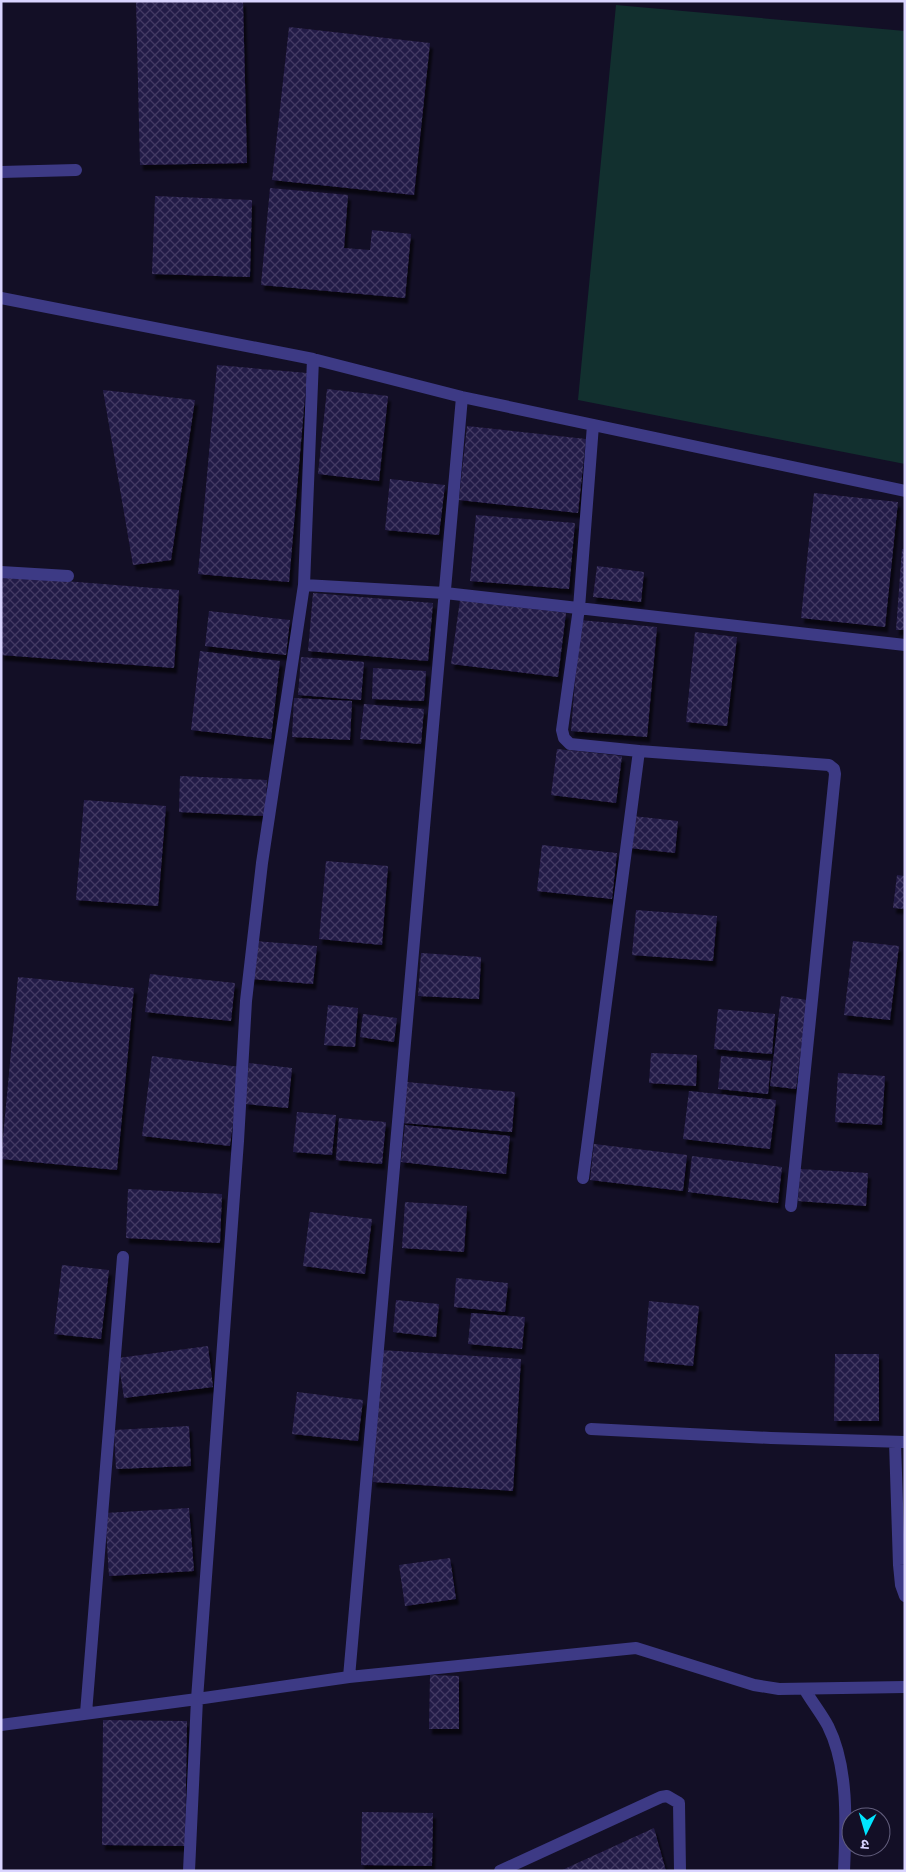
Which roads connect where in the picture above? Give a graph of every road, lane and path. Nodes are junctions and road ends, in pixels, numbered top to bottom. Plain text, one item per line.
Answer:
1 (76, 170) dead end
2 (1, 172) edge
3 (1, 298) edge
4 (313, 359) junction
5 (462, 397) junction
6 (593, 425) junction
7 (905, 491) edge
8 (1, 572) edge
9 (68, 576) dead end
10 (304, 585) junction
11 (445, 593) junction
12 (579, 608) junction
13 (905, 645) edge
14 (639, 751) junction
15 (583, 1178) dead end
16 (790, 1206) dead end
17 (123, 1257) dead end
18 (591, 1429) dead end
19 (900, 1442) edge
20 (905, 1596) edge
21 (349, 1677) junction
22 (905, 1687) edge
23 (805, 1690) junction
24 (196, 1699) junction
25 (86, 1713) junction
26 (1, 1725) edge
27 (189, 1871) edge
28 (500, 1871) edge
29 (680, 1871) edge
30 (844, 1871) edge

1 - 2 street
3 - 4 street
4 - 5 street
4 - 10 street
5 - 6 street
5 - 11 street
6 - 7 street
6 - 12 street
8 - 9 street
10 - 11 street
10 - 24 street
11 - 12 street
11 - 21 street
12 - 13 street
12 - 14 street
14 - 15 street
14 - 16 street
17 - 25 street
18 - 19 street
19 - 20 street
21 - 23 street
21 - 24 street
22 - 23 street
23 - 30 street
24 - 25 street
24 - 27 street
25 - 26 street
28 - 29 street

